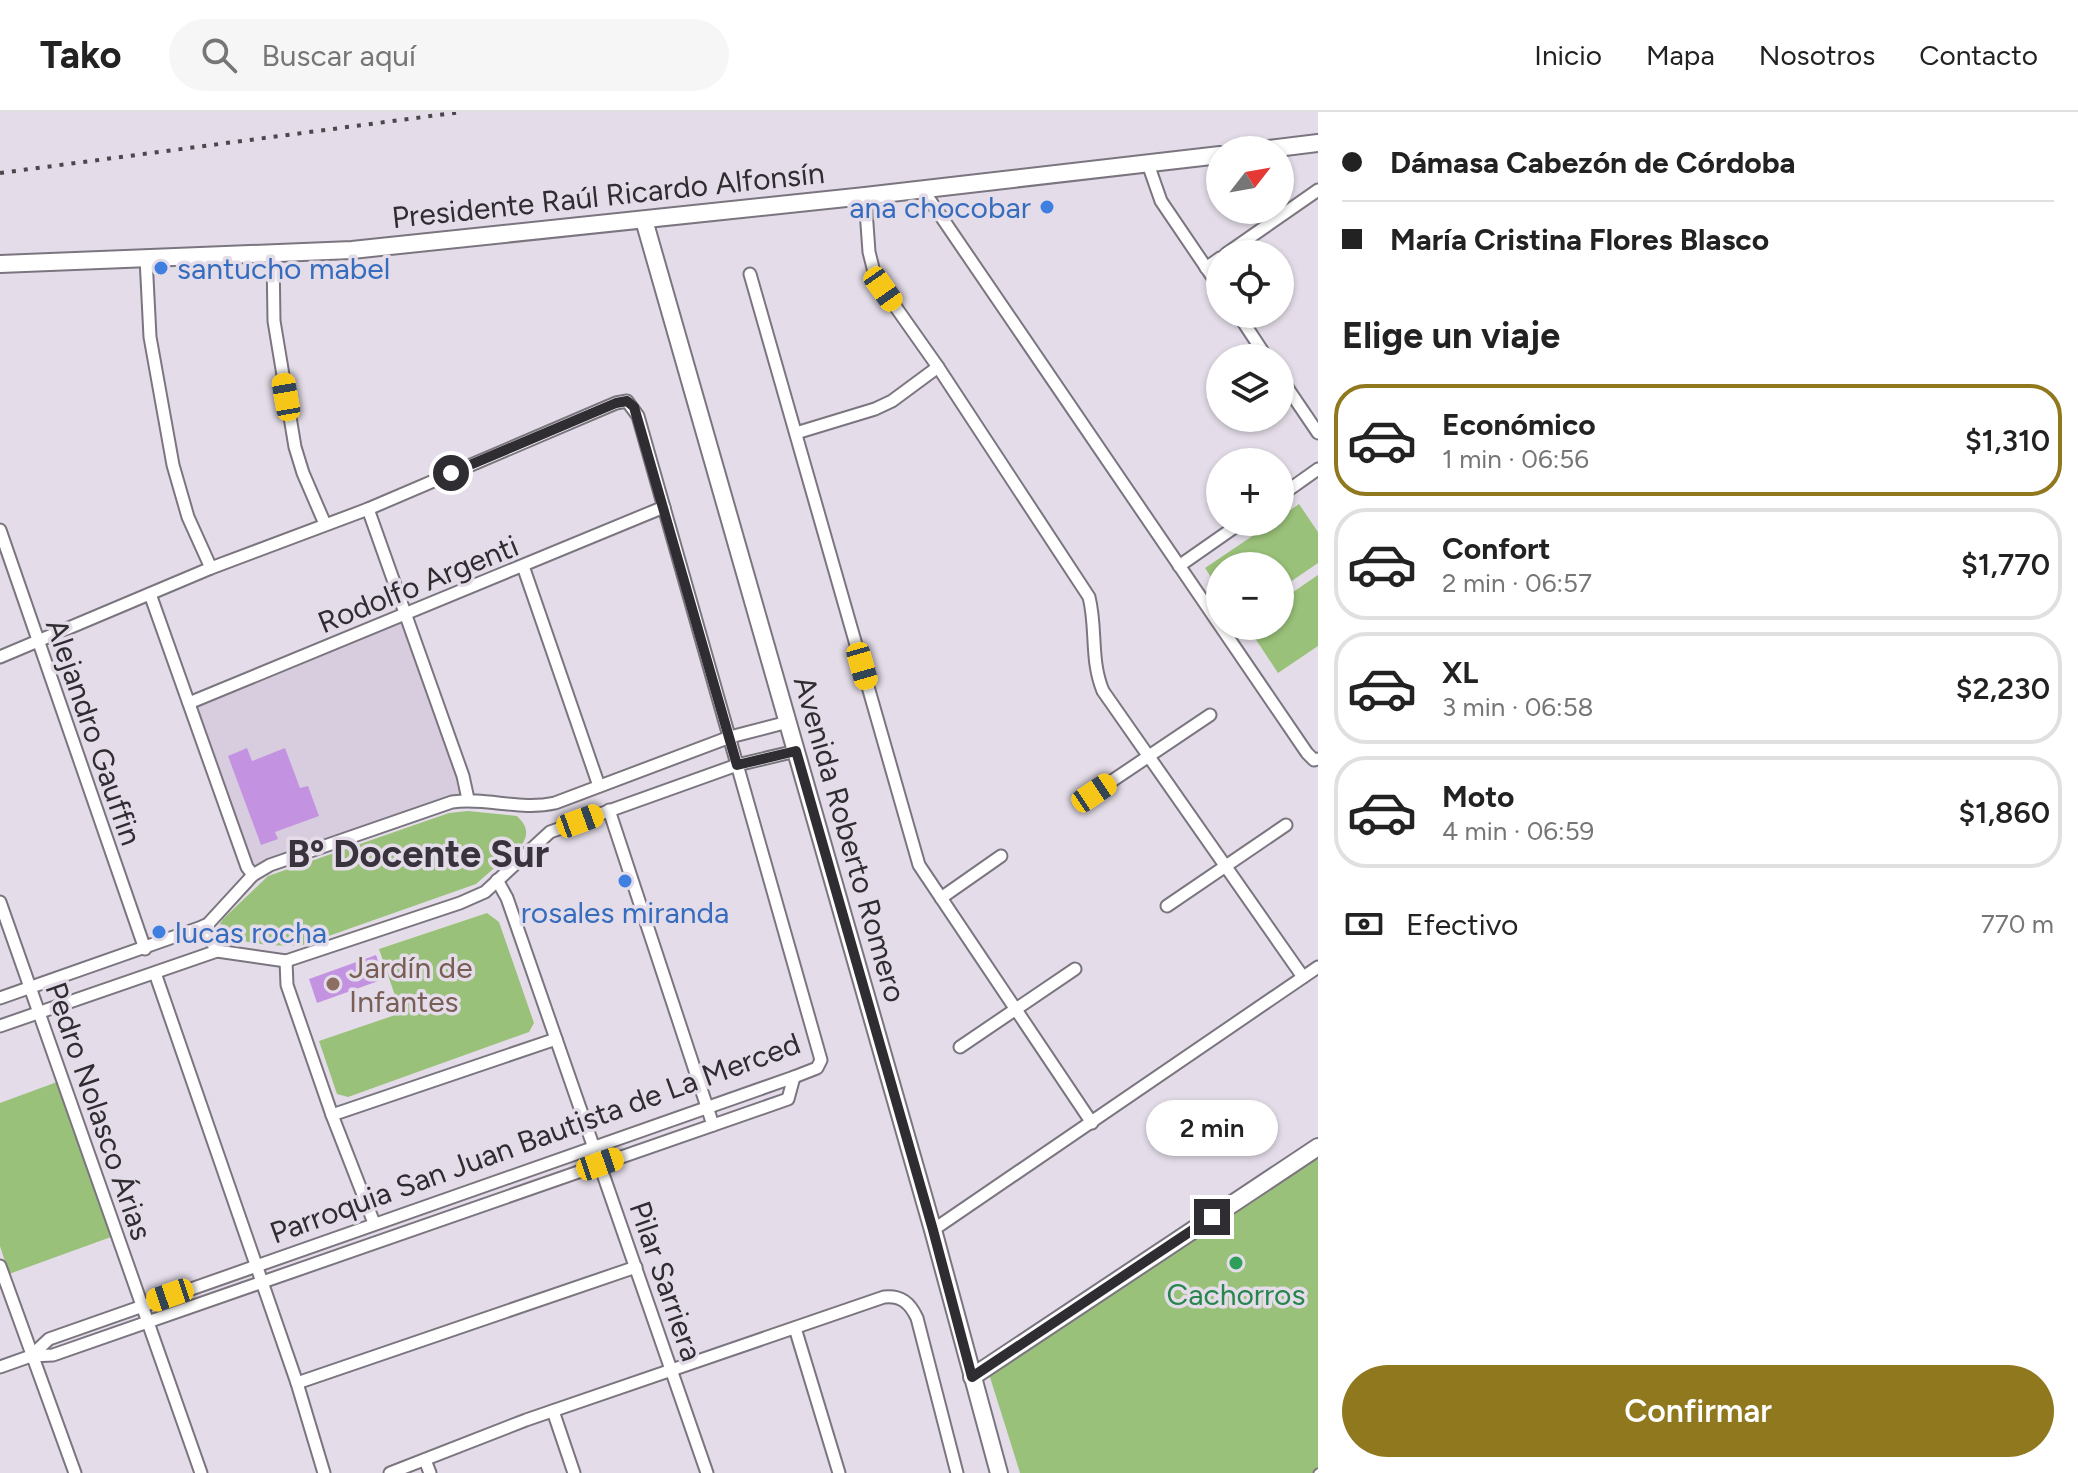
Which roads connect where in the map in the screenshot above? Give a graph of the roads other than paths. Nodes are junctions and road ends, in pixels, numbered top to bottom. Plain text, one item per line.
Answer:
1 (1318, 143) edge
2 (1294, 146) edge
3 (1206, 157) edge
4 (1148, 164) junction
5 (923, 190) junction
6 (1318, 190) edge
7 (865, 196) junction
8 (644, 220) junction
9 (1246, 240) edge
10 (273, 254) junction
11 (146, 258) junction
12 (0, 264) edge
13 (1206, 268) edge
14 (750, 274) dead end
15 (938, 367) junction
16 (1294, 398) edge
17 (796, 433) junction
18 (1318, 433) edge
19 (1318, 469) edge
20 (1294, 486) edge
21 (664, 507) junction
22 (368, 509) junction
23 (325, 524) junction
24 (0, 530) edge
25 (1222, 536) edge
26 (523, 566) junction
27 (1179, 566) junction
28 (211, 568) junction
29 (150, 594) junction
30 (406, 615) junction
31 (38, 642) junction
32 (0, 657) edge
33 (189, 703) junction
34 (1210, 715) dead end
35 (788, 722) junction
36 (730, 737) junction
37 (796, 751) junction
38 (1149, 756) junction
39 (1318, 759) edge
40 (737, 765) junction
41 (599, 786) junction
42 (1094, 793) dead end
43 (468, 799) junction
44 (539, 807) junction
45 (609, 810) junction
46 (1286, 825) dead end
47 (550, 832) junction
48 (1001, 856) dead end
49 (1226, 866) junction
50 (253, 875) junction
51 (497, 880) junction
52 (941, 898) junction
53 (0, 902) edge
54 (1167, 906) dead end
55 (208, 924) junction
56 (145, 949) junction
57 (217, 951) junction
58 (286, 961) junction
59 (1318, 967) edge
60 (1075, 969) dead end
61 (155, 973) junction
62 (1303, 977) junction
63 (31, 988) junction
64 (0, 998) edge
65 (1016, 1010) junction
66 (39, 1012) junction
67 (0, 1026) edge
68 (556, 1039) junction
69 (960, 1047) dead end
70 (794, 1077) junction
71 (708, 1106) junction
72 (332, 1115) junction
73 (1092, 1123) junction
74 (713, 1125) junction
75 (594, 1147) junction
76 (1318, 1147) edge
77 (600, 1164) junction
78 (374, 1223) junction
79 (933, 1230) junction
80 (257, 1264) junction
81 (0, 1266) edge
82 (636, 1267) junction
83 (263, 1282) junction
84 (141, 1305) junction
85 (147, 1322) junction
86 (795, 1328) junction
87 (31, 1356) junction
88 (0, 1367) edge
89 (672, 1370) junction
90 (972, 1377) junction
91 (297, 1383) junction
92 (553, 1411) junction
93 (425, 1460) junction
94 (75, 1473) edge
95 (201, 1473) edge
96 (324, 1473) edge
97 (390, 1473) edge
98 (430, 1473) edge
99 (574, 1473) edge
100 (707, 1473) edge
101 (839, 1473) edge
102 (957, 1473) edge
103 (999, 1473) edge

1 - 2 main road
3 - 4 main road, Presidente Raúl Ricardo Alfonsín
4 - 5 main road, Presidente Raúl Ricardo Alfonsín
4 - 13 street
5 - 7 main road, Presidente Raúl Ricardo Alfonsín
5 - 27 street
6 - 9 street
7 - 8 main road, Presidente Raúl Ricardo Alfonsín
7 - 15 street
8 - 10 main road, Presidente Raúl Ricardo Alfonsín
8 - 35 main road, Avenida Roberto Romero
10 - 11 main road, Presidente Raúl Ricardo Alfonsín
10 - 23 street
11 - 12 main road, Presidente Raúl Ricardo Alfonsín
11 - 28 street
14 - 17 street
15 - 17 street
15 - 38 street
16 - 18 street
17 - 52 street
19 - 20 street
21 - 22 street
21 - 26 street, Rodolfo Argenti
21 - 36 street
22 - 23 street
22 - 30 street
23 - 28 street
24 - 31 street, Alejandro Gauffin
25 - 27 street
26 - 30 street, Rodolfo Argenti
26 - 41 street
27 - 39 street
28 - 29 street
29 - 31 street
29 - 33 street
30 - 33 street, Rodolfo Argenti
30 - 43 street
31 - 32 street
31 - 56 street, Alejandro Gauffin
33 - 50 street
34 - 38 street
35 - 36 street
35 - 37 main road, Avenida Roberto Romero
36 - 40 street
36 - 41 street
37 - 40 street
37 - 79 main road, Avenida Roberto Romero
38 - 42 street
38 - 49 street
40 - 45 street
40 - 70 street, Parroquia San Juan Bautista de La Merced
41 - 44 street
43 - 44 street
43 - 50 street
44 - 47 street
45 - 47 street
45 - 71 street
46 - 49 street
47 - 51 street
48 - 52 street
49 - 54 street
49 - 62 street
50 - 55 street
51 - 58 street
51 - 68 street, Pilar Sarriera
52 - 65 street
53 - 63 street, Pedro Nolasco Árias
55 - 56 street
55 - 57 street
56 - 63 street
57 - 58 street
57 - 61 street
58 - 72 street
59 - 62 street
60 - 65 street
61 - 66 street
61 - 80 street
62 - 73 street
63 - 64 street
63 - 66 street, Pedro Nolasco Árias
65 - 69 street
65 - 73 street
66 - 67 street
66 - 84 street, Pedro Nolasco Árias
68 - 72 street
68 - 75 street, Pilar Sarriera
70 - 71 street, Parroquia San Juan Bautista de La Merced
70 - 74 street
71 - 74 street
71 - 75 street, Parroquia San Juan Bautista de La Merced
72 - 78 street
73 - 79 street
74 - 77 street
75 - 77 street, Pilar Sarriera
75 - 78 street, Parroquia San Juan Bautista de La Merced
76 - 90 main road
77 - 82 street, Pilar Sarriera
77 - 83 street
78 - 80 street, Parroquia San Juan Bautista de La Merced
79 - 90 main road, Avenida Roberto Romero
80 - 83 street
80 - 84 street, Parroquia San Juan Bautista de La Merced
81 - 87 street
82 - 89 street, Pilar Sarriera
82 - 91 street
83 - 85 street
83 - 91 street
84 - 85 street, Pedro Nolasco Árias
84 - 87 street, Parroquia San Juan Bautista de La Merced
85 - 87 street
85 - 95 street, Pedro Nolasco Árias
86 - 89 street
86 - 101 street
86 - 102 street
87 - 88 street, Parroquia San Juan Bautista de La Merced
87 - 94 street
89 - 92 street
89 - 100 street, Pilar Sarriera
90 - 103 main road, Avenida Roberto Romero
91 - 96 street
92 - 93 street
92 - 99 street
93 - 97 street
93 - 98 street

